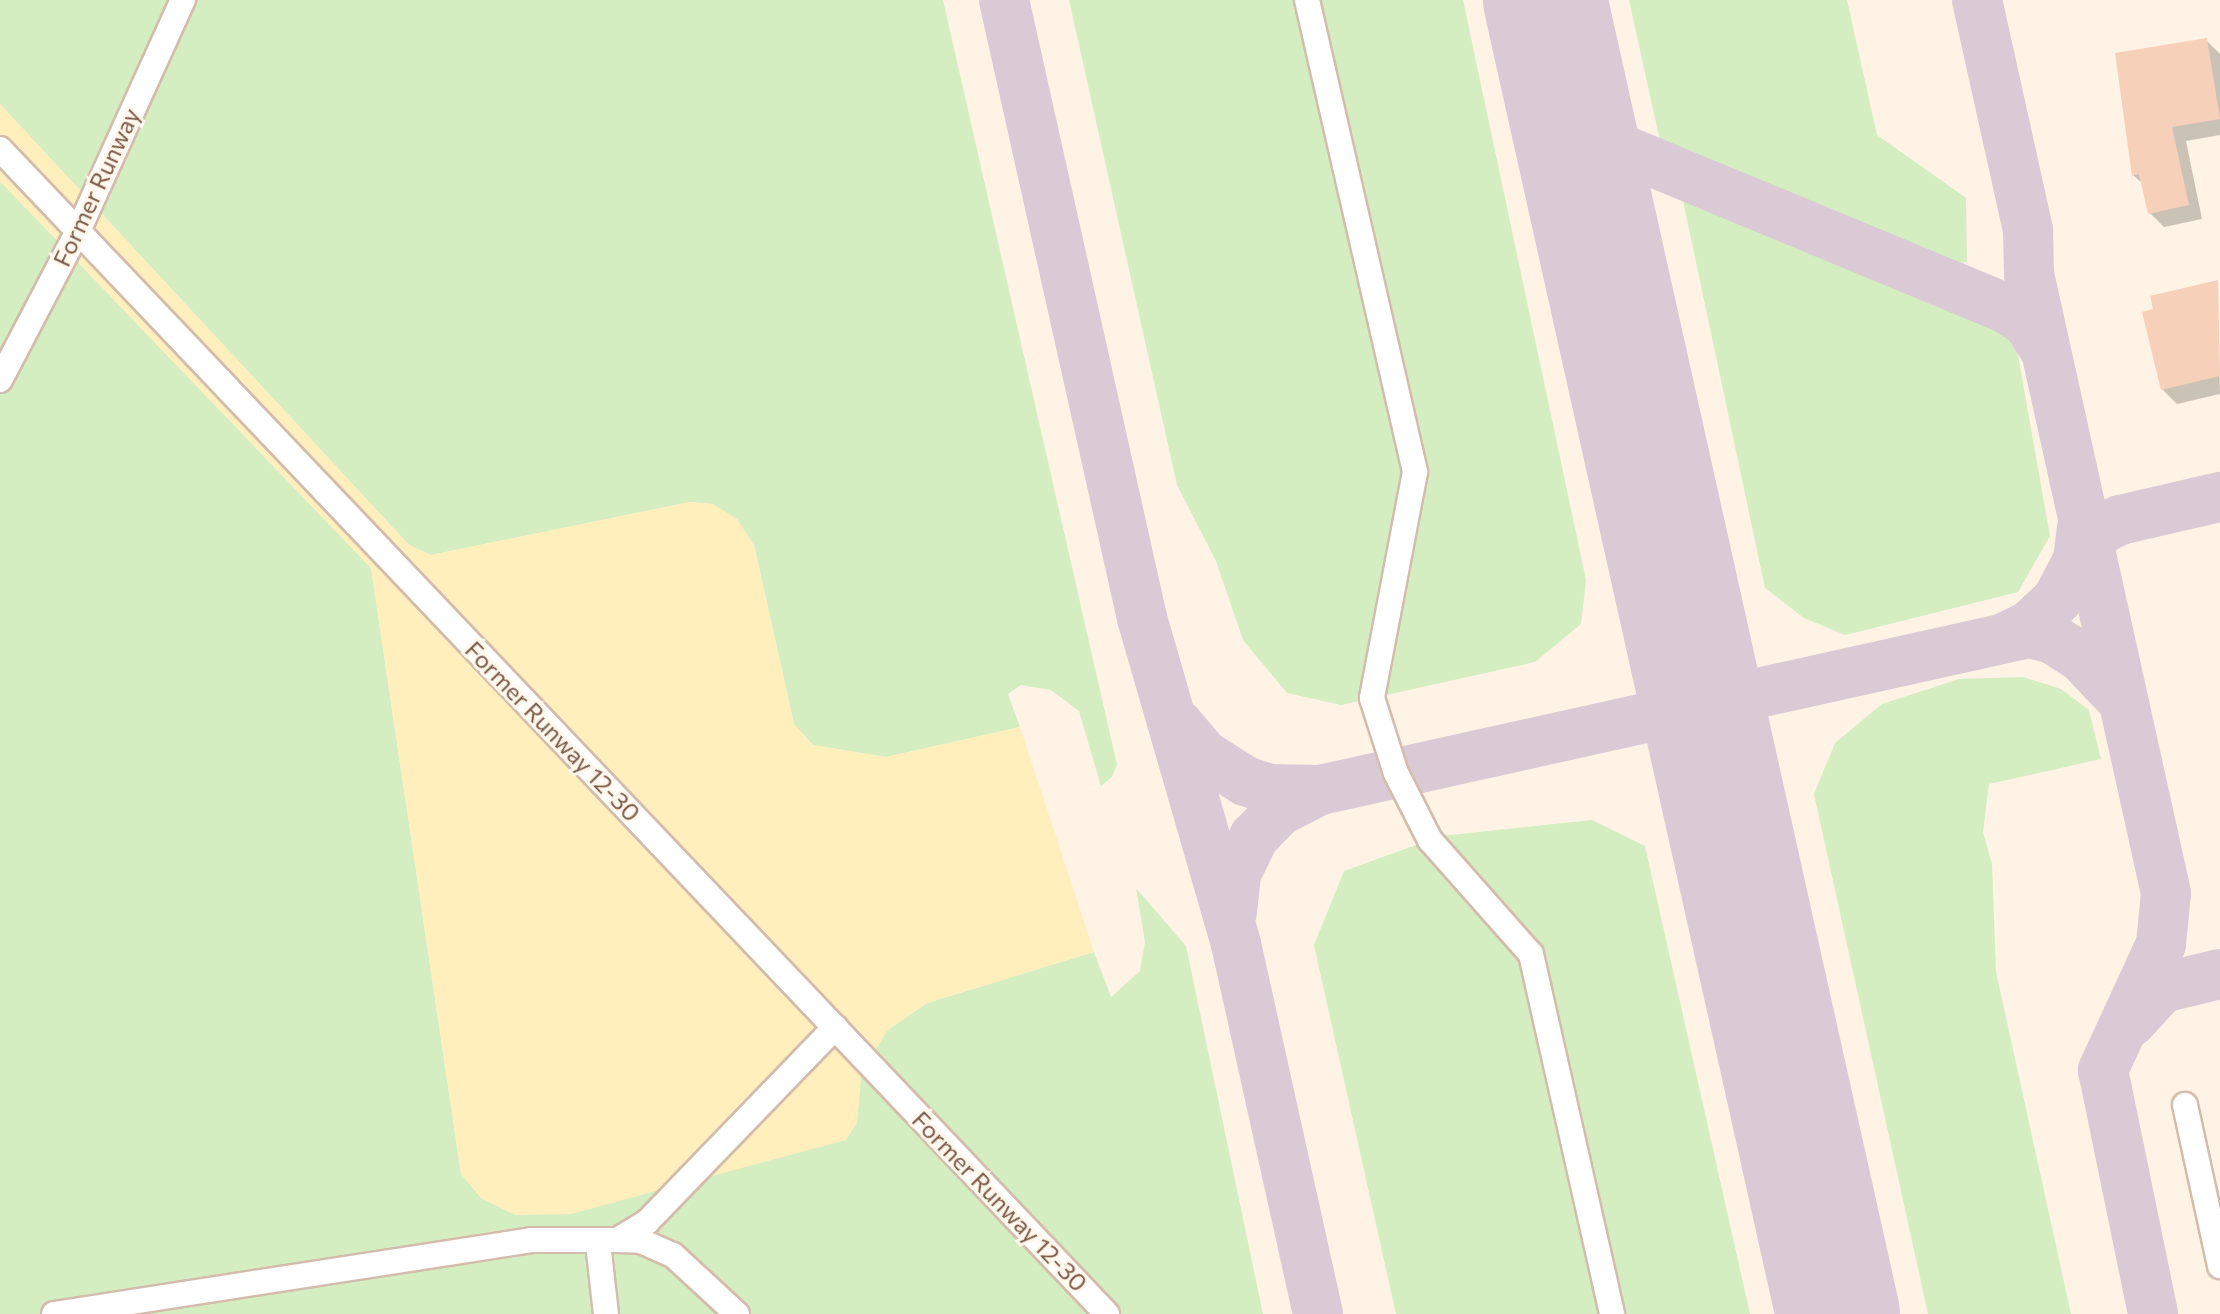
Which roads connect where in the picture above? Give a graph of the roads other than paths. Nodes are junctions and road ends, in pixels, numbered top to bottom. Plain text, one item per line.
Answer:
1 (183, 0) edge
2 (1307, 0) edge
3 (0, 149) edge
4 (78, 231) junction
5 (2, 376) edge
6 (835, 1027) junction
7 (2185, 1105) dead end
8 (608, 1242) junction
9 (2220, 1266) edge
10 (54, 1314) edge
11 (606, 1314) edge
12 (737, 1314) edge
13 (1107, 1314) edge
14 (1612, 1314) edge

1 - 4 lane, Former Runway
2 - 14 lane
3 - 4 lane, Former Runway 12-30
4 - 5 lane, Former Runway
4 - 6 lane, Former Runway 12-30
6 - 8 lane
6 - 13 lane, Former Runway 12-30
7 - 9 lane
8 - 10 lane
8 - 11 lane
8 - 12 lane

